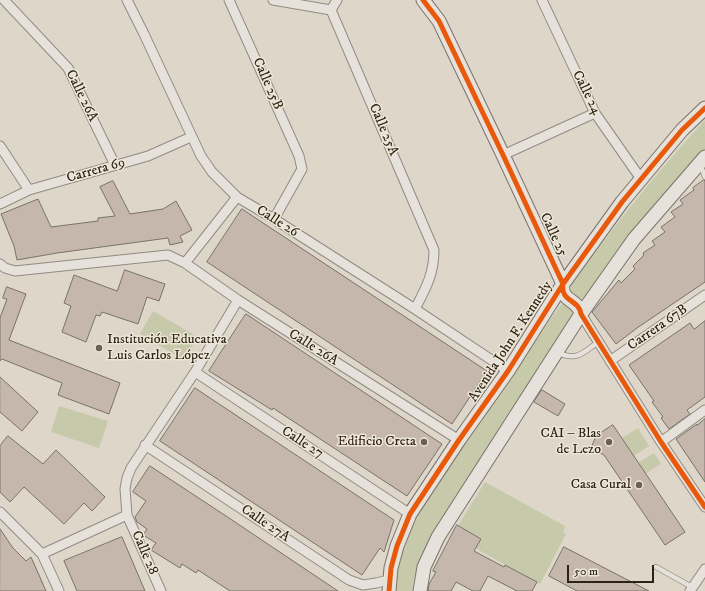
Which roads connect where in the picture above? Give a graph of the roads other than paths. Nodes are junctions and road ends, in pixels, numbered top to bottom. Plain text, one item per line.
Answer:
1 (4, 0) edge
2 (127, 0) edge
3 (229, 0) edge
4 (273, 0) edge
5 (337, 0) edge
6 (423, 0) edge
7 (542, 0) edge
8 (331, 10) junction
9 (705, 108) edge
10 (595, 113) junction
11 (191, 137) junction
12 (0, 146) edge
13 (503, 155) junction
14 (703, 160) edge
15 (115, 165) junction
16 (705, 177) edge
17 (641, 179) junction
18 (29, 190) junction
19 (237, 197) junction
20 (0, 204) edge
21 (274, 219) junction
22 (185, 262) junction
23 (0, 264) edge
24 (564, 290) junction
25 (705, 296) edge
26 (238, 300) junction
27 (415, 309) junction
28 (579, 310) junction
29 (598, 342) junction
30 (557, 352) junction
31 (610, 361) junction
32 (508, 371) junction
33 (194, 372) junction
34 (705, 410) edge
35 (459, 440) junction
36 (661, 442) junction
37 (146, 445) junction
38 (705, 507) edge
39 (410, 514) junction
40 (127, 515) junction
41 (2, 517) edge
42 (42, 554) junction
43 (656, 567) dead end
44 (705, 569) edge
45 (389, 585) edge
46 (691, 589) edge
47 (59, 591) edge
48 (161, 591) edge
49 (420, 591) edge

1 - 15 street, Calle 26A
2 - 11 street, Calle 26
3 - 21 street, Calle 25B
4 - 8 street
5 - 8 street
6 - 13 street, Calle 25
7 - 10 street, Calle 24
8 - 27 street, Calle 25A
9 - 17 street, Avenida John F. Kennedy
10 - 13 street
10 - 17 street, Calle 24
11 - 15 street, Carrera 69
11 - 19 street, Calle 26
12 - 18 street
13 - 24 street, Calle 25
14 - 16 lane
14 - 28 street
15 - 18 street, Carrera 69
17 - 24 street, Avenida John F. Kennedy
18 - 20 street, Carrera 69
19 - 21 street, Calle 26
19 - 22 street
21 - 27 street, Calle 26
22 - 23 street, Calle 26A
22 - 26 street, Calle 26A
24 - 28 street, Calle 25
24 - 32 street, Avenida John F. Kennedy
25 - 31 street, Carrera 67B
26 - 33 street, Calle 28
26 - 35 street, Calle 26A
27 - 32 street, Calle 26
28 - 29 street, Calle 25
28 - 30 street
29 - 30 lane
29 - 31 street, Calle 25
30 - 49 street
31 - 36 street, Calle 25
32 - 35 street, Avenida John F. Kennedy
33 - 37 street, Calle 28
33 - 39 street, Calle 27
34 - 36 street
35 - 39 street, Avenida John F. Kennedy
36 - 38 street, Calle 25
37 - 40 street, Calle 28
37 - 45 street, Calle 27A
39 - 45 street, Avenida John F. Kennedy
40 - 42 street
40 - 48 street, Calle 28
41 - 42 street
42 - 47 street
43 - 46 lane
44 - 46 street

